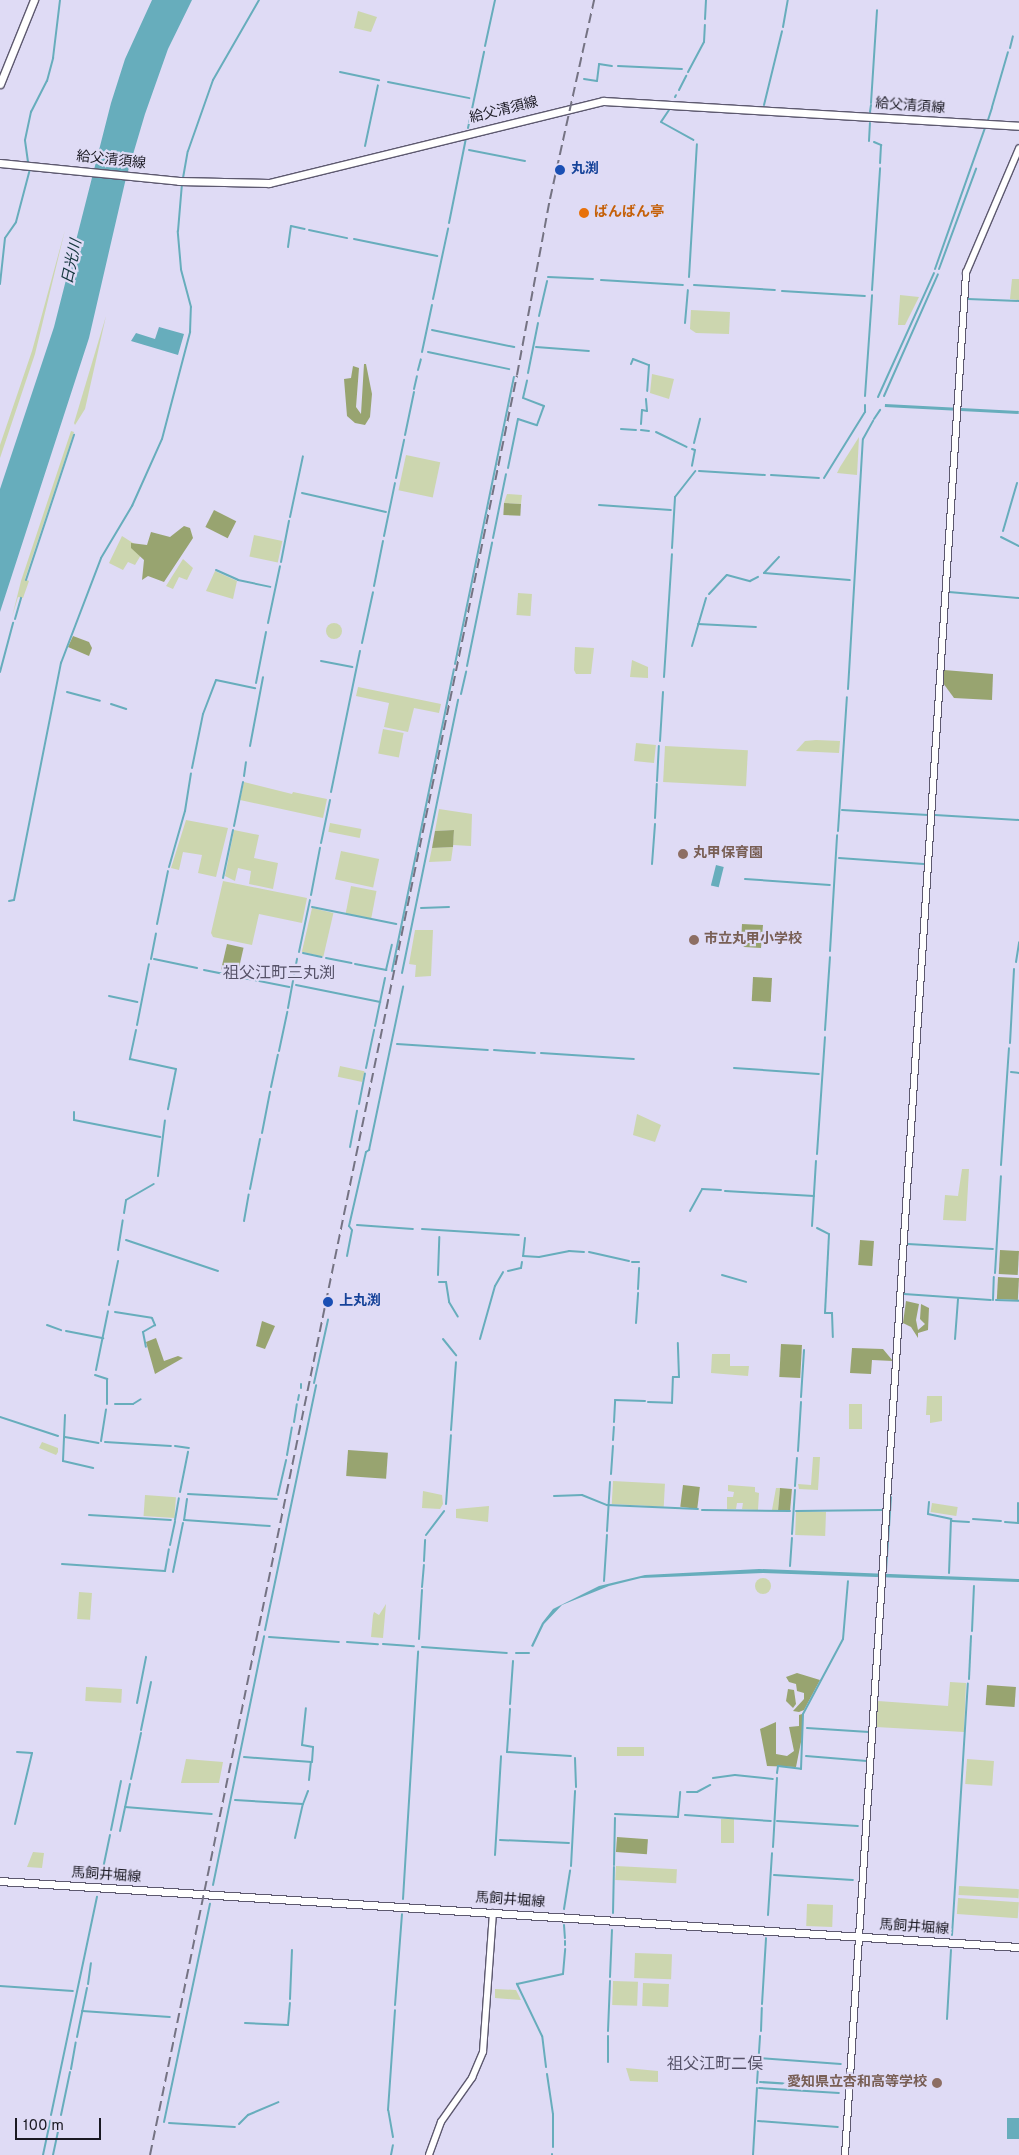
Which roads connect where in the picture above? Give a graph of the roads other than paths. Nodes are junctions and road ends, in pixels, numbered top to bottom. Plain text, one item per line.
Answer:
1 (34, 0) edge
2 (0, 84) edge
3 (1019, 126) edge
4 (1019, 149) edge
5 (0, 163) edge
6 (0, 1881) edge
7 (493, 1913) junction
8 (858, 1937) junction
9 (1019, 1947) edge
10 (429, 2155) edge
11 (844, 2155) edge

1 - 2 main road
3 - 5 main road, 給父清須線
4 - 8 street
6 - 7 main road, 馬飼井堀線
7 - 8 main road, 馬飼井堀線
7 - 10 street
8 - 9 main road, 馬飼井堀線
8 - 11 street

